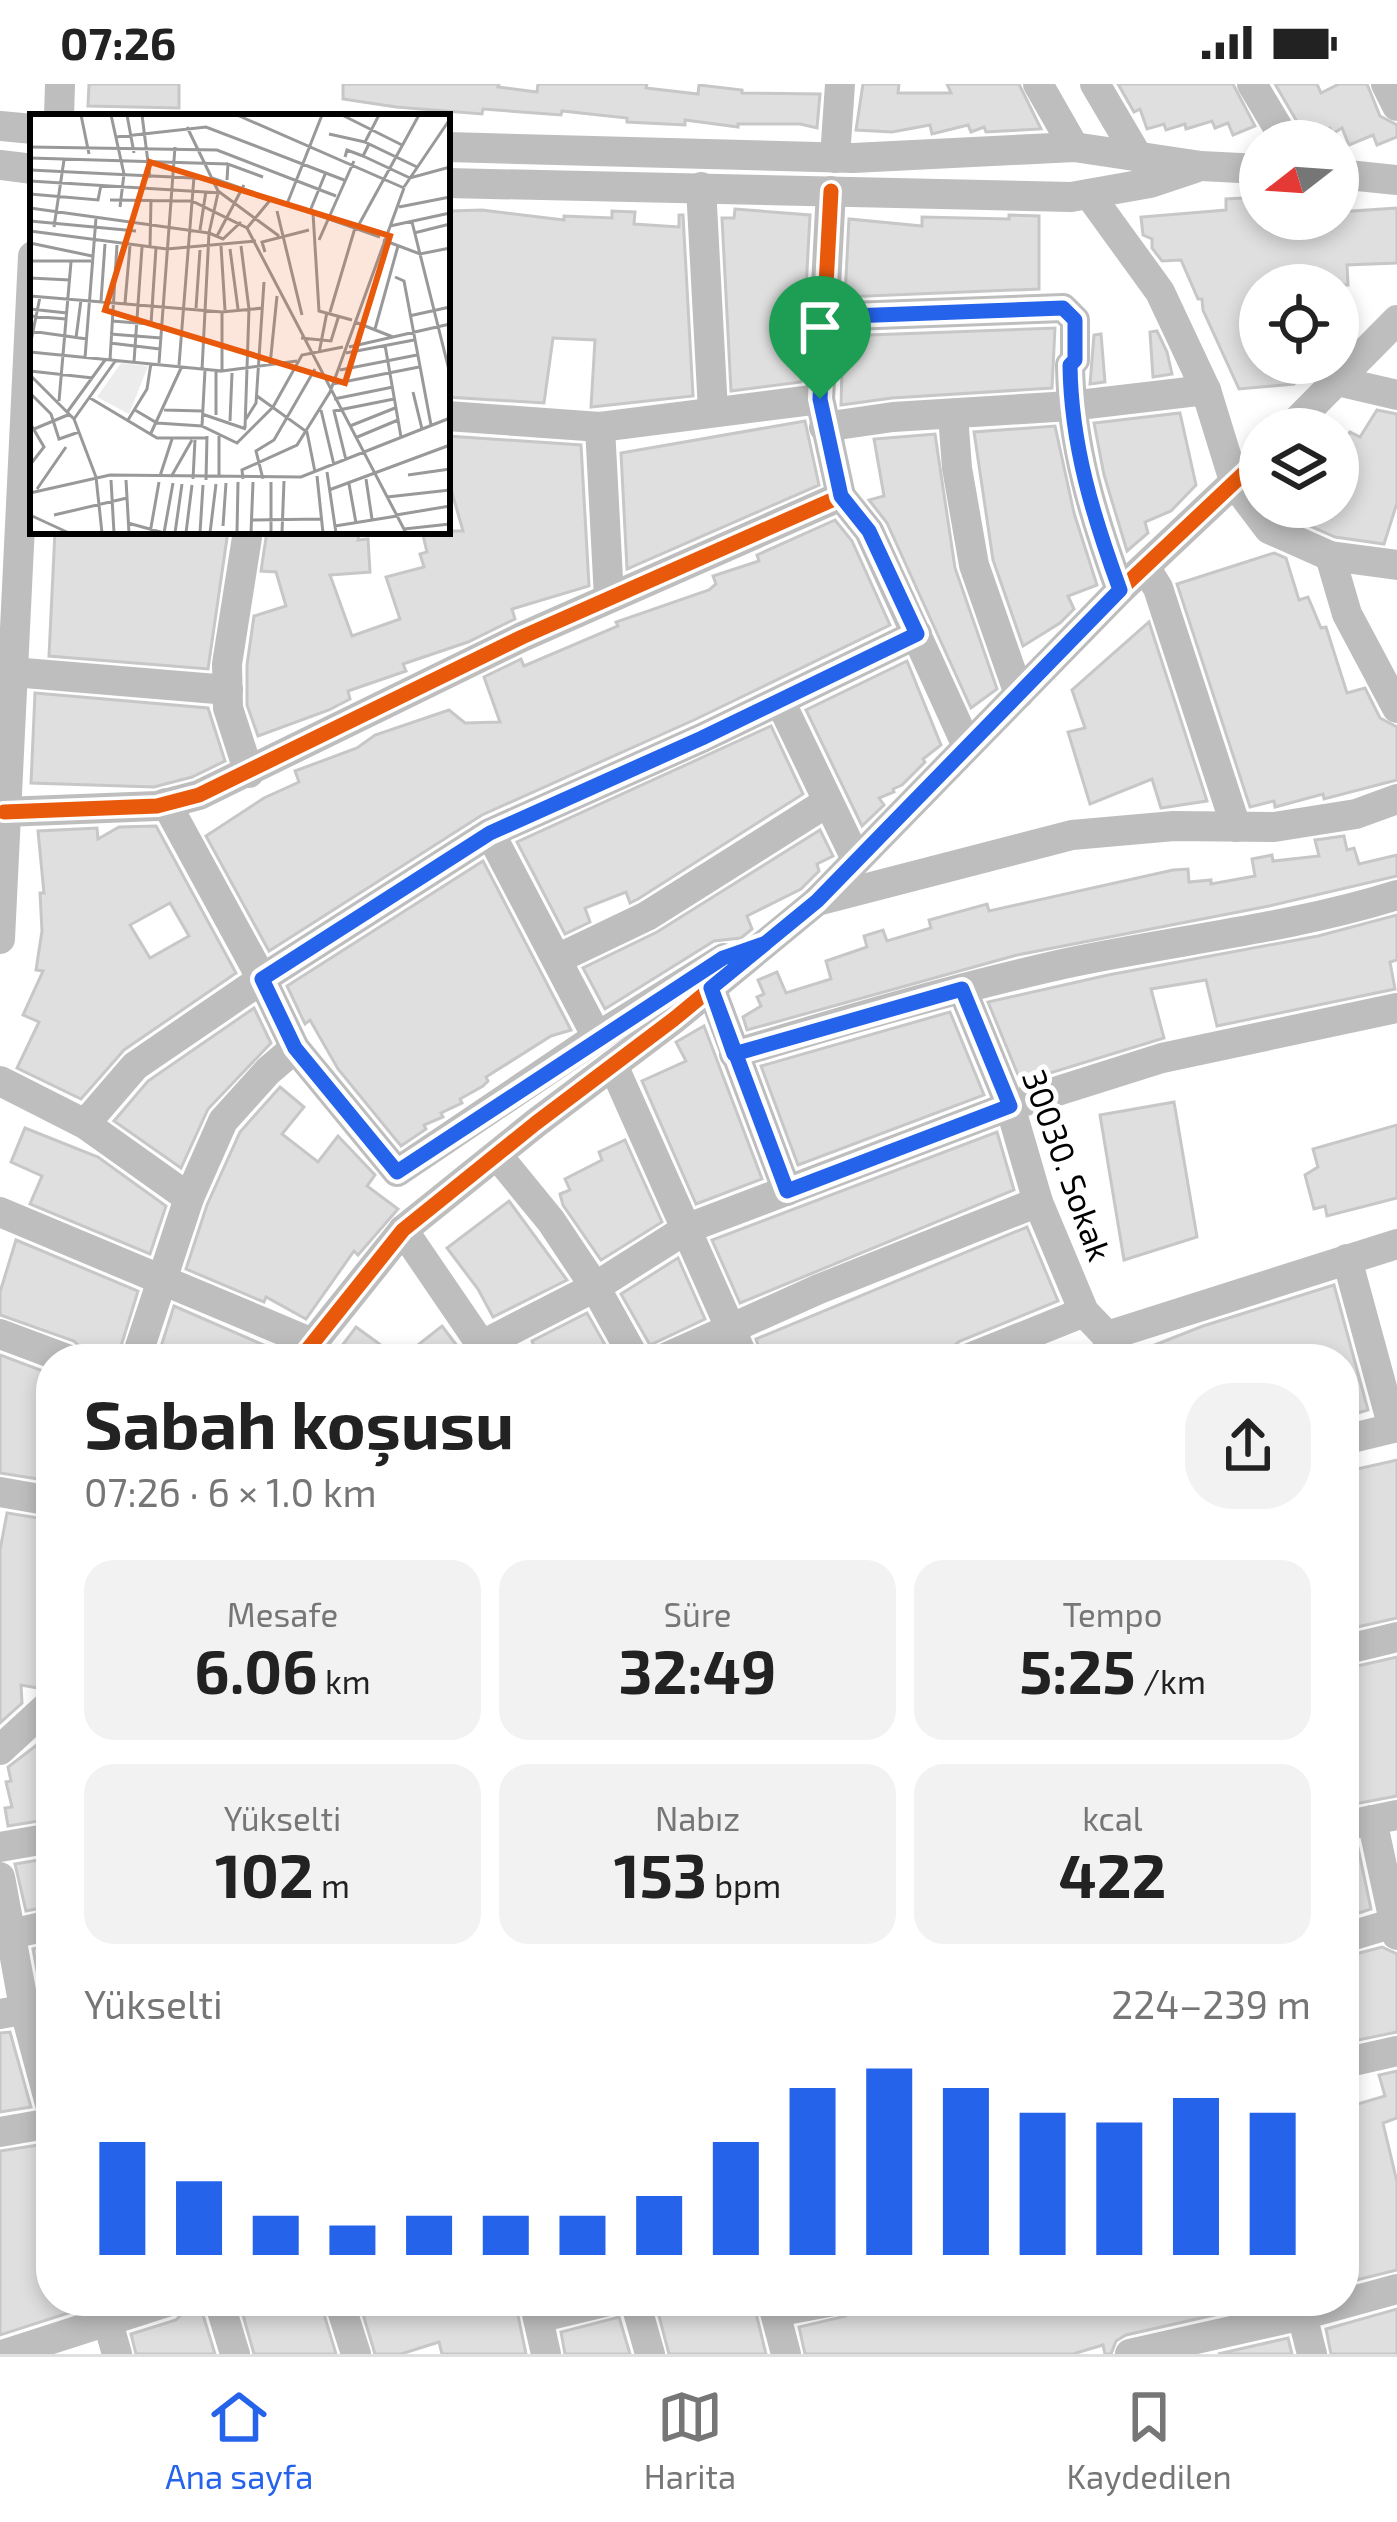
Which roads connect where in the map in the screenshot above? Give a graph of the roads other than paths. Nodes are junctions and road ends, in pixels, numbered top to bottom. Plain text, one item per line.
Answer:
1 (60, 84) edge
2 (840, 84) edge
3 (1038, 84) edge
4 (1096, 84) edge
5 (1252, 84) edge
6 (1386, 84) edge
7 (1397, 106) edge
8 (58, 114) edge
9 (1273, 120) edge
10 (0, 126) edge
11 (30, 129) edge
12 (450, 147) edge
13 (1074, 148) junction
14 (1138, 157) junction
15 (836, 158) junction
16 (0, 165) edge
17 (1201, 166) junction
18 (1239, 168) edge
19 (30, 169) edge
20 (1359, 176) edge
21 (1397, 180) edge
22 (450, 183) edge
23 (700, 188) junction
24 (831, 191) junction
25 (1089, 194) junction
26 (30, 292) edge
27 (824, 317) junction
28 (1397, 320) edge
29 (1359, 358) edge
30 (1333, 384) edge
31 (1349, 384) edge
32 (1205, 390) junction
33 (1397, 395) edge
34 (21, 398) edge
35 (1070, 406) junction
36 (1310, 408) edge
37 (713, 411) junction
38 (822, 413) junction
39 (953, 415) junction
40 (450, 416) edge
41 (600, 427) junction
42 (1239, 480) edge
43 (1235, 484) junction
44 (10, 487) edge
45 (841, 496) junction
46 (248, 534) edge
47 (1330, 556) junction
48 (1397, 565) edge
49 (1144, 567) junction
50 (8, 569) edge
51 (1120, 590) junction
52 (609, 598) junction
53 (917, 634) junction
54 (6, 672) edge
55 (227, 690) junction
56 (1019, 694) junction
57 (780, 701) junction
58 (1397, 708) edge
59 (967, 746) junction
60 (249, 773) junction
61 (1397, 799) edge
62 (166, 803) junction
63 (826, 803) junction
64 (4, 812) junction
65 (1236, 827) junction
66 (490, 833) junction
67 (1, 844) edge
68 (856, 859) junction
69 (1397, 896) edge
70 (817, 901) junction
71 (0, 939) edge
72 (766, 943) junction
73 (557, 959) junction
74 (262, 979) junction
75 (711, 988) junction
76 (962, 989) junction
77 (1397, 1009) edge
78 (597, 1037) junction
79 (295, 1048) junction
80 (734, 1054) junction
81 (613, 1065) junction
82 (0, 1082) edge
83 (1010, 1106) junction
84 (85, 1124) junction
85 (497, 1155) junction
86 (787, 1191) junction
87 (189, 1198) junction
88 (1038, 1202) junction
89 (0, 1212) edge
90 (688, 1228) junction
91 (403, 1230) junction
92 (1397, 1244) edge
93 (1347, 1259) junction
94 (163, 1280) junction
95 (596, 1287) junction
96 (1084, 1312) junction
97 (731, 1327) junction
98 (0, 1334) edge
99 (141, 1344) edge
100 (293, 1344) edge
101 (310, 1344) edge
102 (481, 1344) edge
103 (500, 1344) edge
104 (627, 1344) edge
105 (695, 1344) edge
106 (738, 1344) edge
107 (1004, 1344) edge
108 (1107, 1344) edge
109 (1117, 1344) edge
110 (36, 1347) edge
111 (1395, 1427) edge
112 (1359, 1436) edge
113 (0, 1492) edge
114 (36, 1499) edge
115 (1397, 1636) edge
116 (1359, 1646) edge
117 (36, 1717) edge
118 (0, 1750) edge
119 (1371, 1820) edge
120 (36, 1841) edge
121 (0, 1847) edge
122 (0, 1877) edge
123 (36, 1928) edge
124 (1396, 1929) edge
125 (11, 1934) junction
126 (1359, 1935) edge
127 (25, 2008) edge
128 (36, 2050) edge
129 (1397, 2050) edge
130 (1359, 2059) edge
131 (36, 2126) edge
132 (0, 2132) edge
133 (1397, 2289) edge
134 (1359, 2297) edge
135 (93, 2316) edge
136 (106, 2316) edge
137 (224, 2316) edge
138 (344, 2316) edge
139 (538, 2316) edge
140 (639, 2316) edge
141 (776, 2316) edge
142 (1277, 2316) edge
143 (1309, 2316) edge
144 (5, 2354) edge
145 (117, 2354) edge
146 (235, 2354) edge
147 (356, 2354) edge
148 (546, 2354) edge
149 (650, 2354) edge
150 (786, 2354) edge
151 (1130, 2354) edge
152 (1312, 2354) edge

1 - 8 street
2 - 15 street
3 - 13 street
4 - 14 street
5 - 9 street
6 - 7 street
10 - 11 street
12 - 15 street
13 - 14 street
13 - 15 street
14 - 17 street
16 - 19 street
17 - 18 street
17 - 25 street
20 - 21 street
22 - 23 street
23 - 24 street
23 - 37 street
24 - 25 street
24 - 27 street
25 - 32 street
26 - 34 street
27 - 35 street
27 - 38 street
28 - 29 street
30 - 36 street
31 - 33 street
32 - 35 street
32 - 43 street
34 - 44 street
35 - 39 street
35 - 51 street
37 - 38 street
37 - 41 street
38 - 39 street
38 - 45 street
39 - 56 street
40 - 41 street
41 - 52 street
42 - 43 street
43 - 47 street
43 - 49 street
44 - 50 street
45 - 52 street
45 - 53 street
46 - 55 street
47 - 48 street
47 - 58 street
49 - 51 street
49 - 65 street
50 - 54 street
51 - 56 street
52 - 60 street
53 - 57 street
53 - 59 street
54 - 55 street
54 - 64 street
55 - 60 street
56 - 59 street
57 - 63 street
57 - 66 street
59 - 68 street
60 - 62 street
61 - 65 street
62 - 64 street
62 - 74 street
63 - 68 street
63 - 73 street
64 - 67 street
65 - 70 street
66 - 73 street
66 - 74 street
67 - 71 street
68 - 70 street
69 - 76 street
70 - 72 street
72 - 75 street
72 - 78 street
73 - 78 street
74 - 79 street
74 - 84 street
75 - 80 street
75 - 81 street
76 - 80 street
76 - 83 street, 30030. Sokak
77 - 83 street
78 - 79 street
79 - 87 street
80 - 86 street
81 - 85 street
81 - 90 street
82 - 84 street
83 - 86 street
83 - 88 street, 30030. Sokak
84 - 87 street
85 - 91 street
85 - 95 street
86 - 90 street
87 - 94 street
88 - 96 street, 30030. Sokak
88 - 97 street
89 - 94 street
90 - 95 street
90 - 97 street
91 - 101 street
91 - 102 street
92 - 93 street
93 - 109 street
93 - 111 street
94 - 99 street
94 - 100 street
95 - 103 street
95 - 104 street
96 - 107 street
96 - 108 street, 30030. Sokak
97 - 105 street
97 - 106 street
98 - 110 street
111 - 112 street
113 - 114 street
115 - 116 street
117 - 118 street
119 - 124 street
120 - 121 street
122 - 125 street
123 - 125 street
124 - 126 street
125 - 127 street
127 - 128 street
129 - 130 street
131 - 132 street
133 - 134 street
135 - 144 street
136 - 145 street
137 - 146 street
138 - 147 street
139 - 148 street
140 - 149 street
141 - 150 street
142 - 151 street
143 - 152 street

